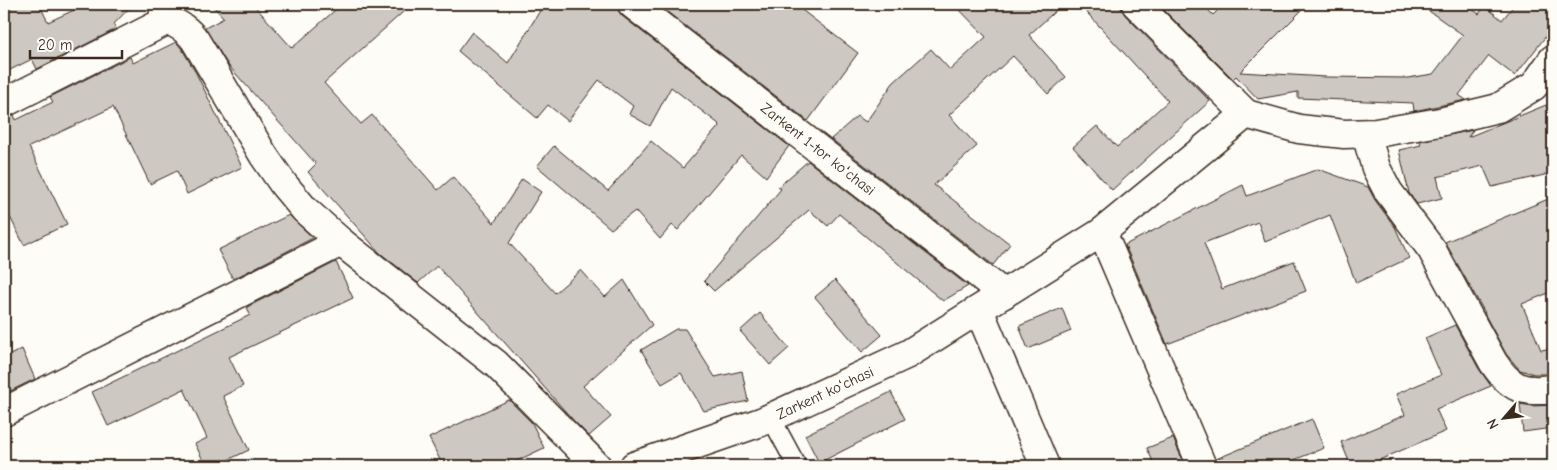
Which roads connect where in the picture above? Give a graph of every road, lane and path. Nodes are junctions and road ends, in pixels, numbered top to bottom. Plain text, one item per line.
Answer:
1 (632, 4) edge
2 (1136, 4) edge
3 (166, 12) edge
4 (1553, 58) edge
5 (4, 103) edge
6 (1246, 114) junction
7 (1366, 134) junction
8 (1102, 232) junction
9 (341, 242) junction
10 (1004, 294) junction
11 (979, 310) junction
12 (1553, 389) edge
13 (4, 412) edge
14 (771, 418) junction
15 (597, 466) edge
16 (634, 466) edge
17 (797, 466) edge
18 (1045, 466) edge
19 (1202, 466) edge

1 - 10 street, Zarkent 1-tor koʻchasi
2 - 6 street
3 - 5 street
3 - 9 street
4 - 7 street
6 - 7 street
6 - 8 street, Zarkent koʻchasi
7 - 12 street
8 - 10 street, Zarkent koʻchasi
8 - 19 street
9 - 13 street
9 - 15 street
10 - 11 street, Zarkent koʻchasi
11 - 14 street, Zarkent koʻchasi
11 - 18 street
14 - 16 street, Zarkent koʻchasi
14 - 17 lane

